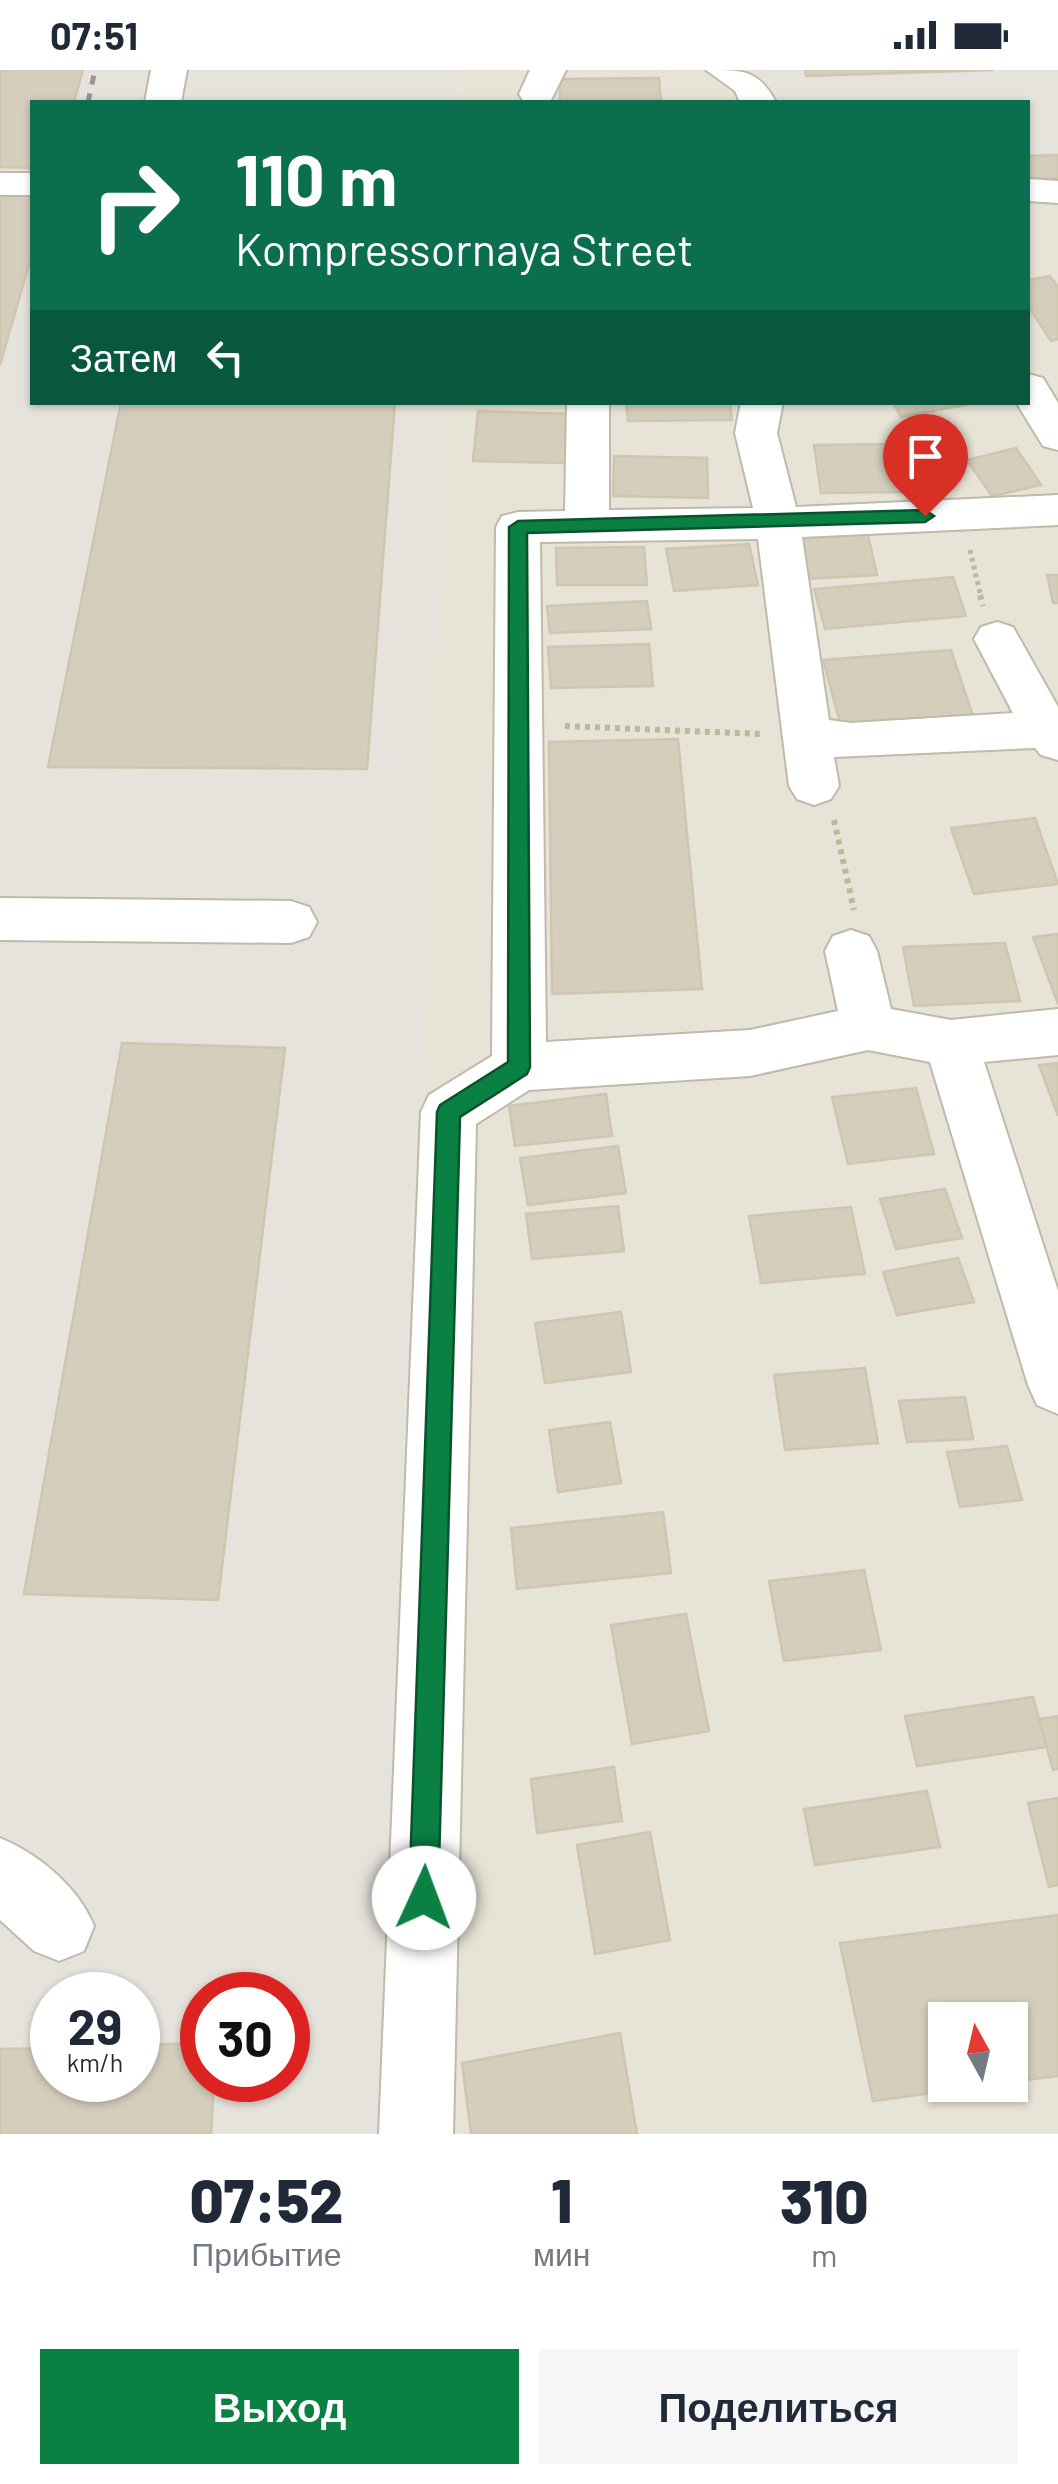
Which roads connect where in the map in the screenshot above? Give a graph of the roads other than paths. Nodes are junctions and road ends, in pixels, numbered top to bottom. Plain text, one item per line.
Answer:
1 (169, 70) edge
2 (724, 70) edge
3 (163, 100) edge
4 (757, 100) edge
5 (0, 184) edge
6 (30, 184) edge
7 (1030, 190) edge
8 (1058, 192) edge
9 (1030, 391) edge
10 (588, 405) edge
11 (761, 405) edge
12 (1058, 436) edge
13 (1058, 510) edge
14 (778, 523) junction
15 (587, 526) junction
16 (997, 639) road end
17 (805, 736) junction
18 (1052, 736) edge
19 (814, 786) road end
20 (0, 919) edge
21 (291, 922) dead end
22 (851, 951) road end
23 (868, 1027) junction
24 (1058, 1032) edge
25 (951, 1043) junction
26 (519, 1067) junction
27 (1058, 1385) edge
28 (0, 1873) edge
29 (60, 1926) dead end
30 (416, 2134) edge

1 - 3 street
2 - 4 street
5 - 6 street
7 - 8 street
9 - 12 street
10 - 15 street
11 - 14 street
13 - 14 street
14 - 15 street
14 - 17 street
15 - 26 street
16 - 18 street
17 - 18 street
17 - 19 street
20 - 21 street
22 - 23 street
23 - 25 street
23 - 26 street
24 - 25 street
25 - 27 street
26 - 30 street
28 - 29 street

